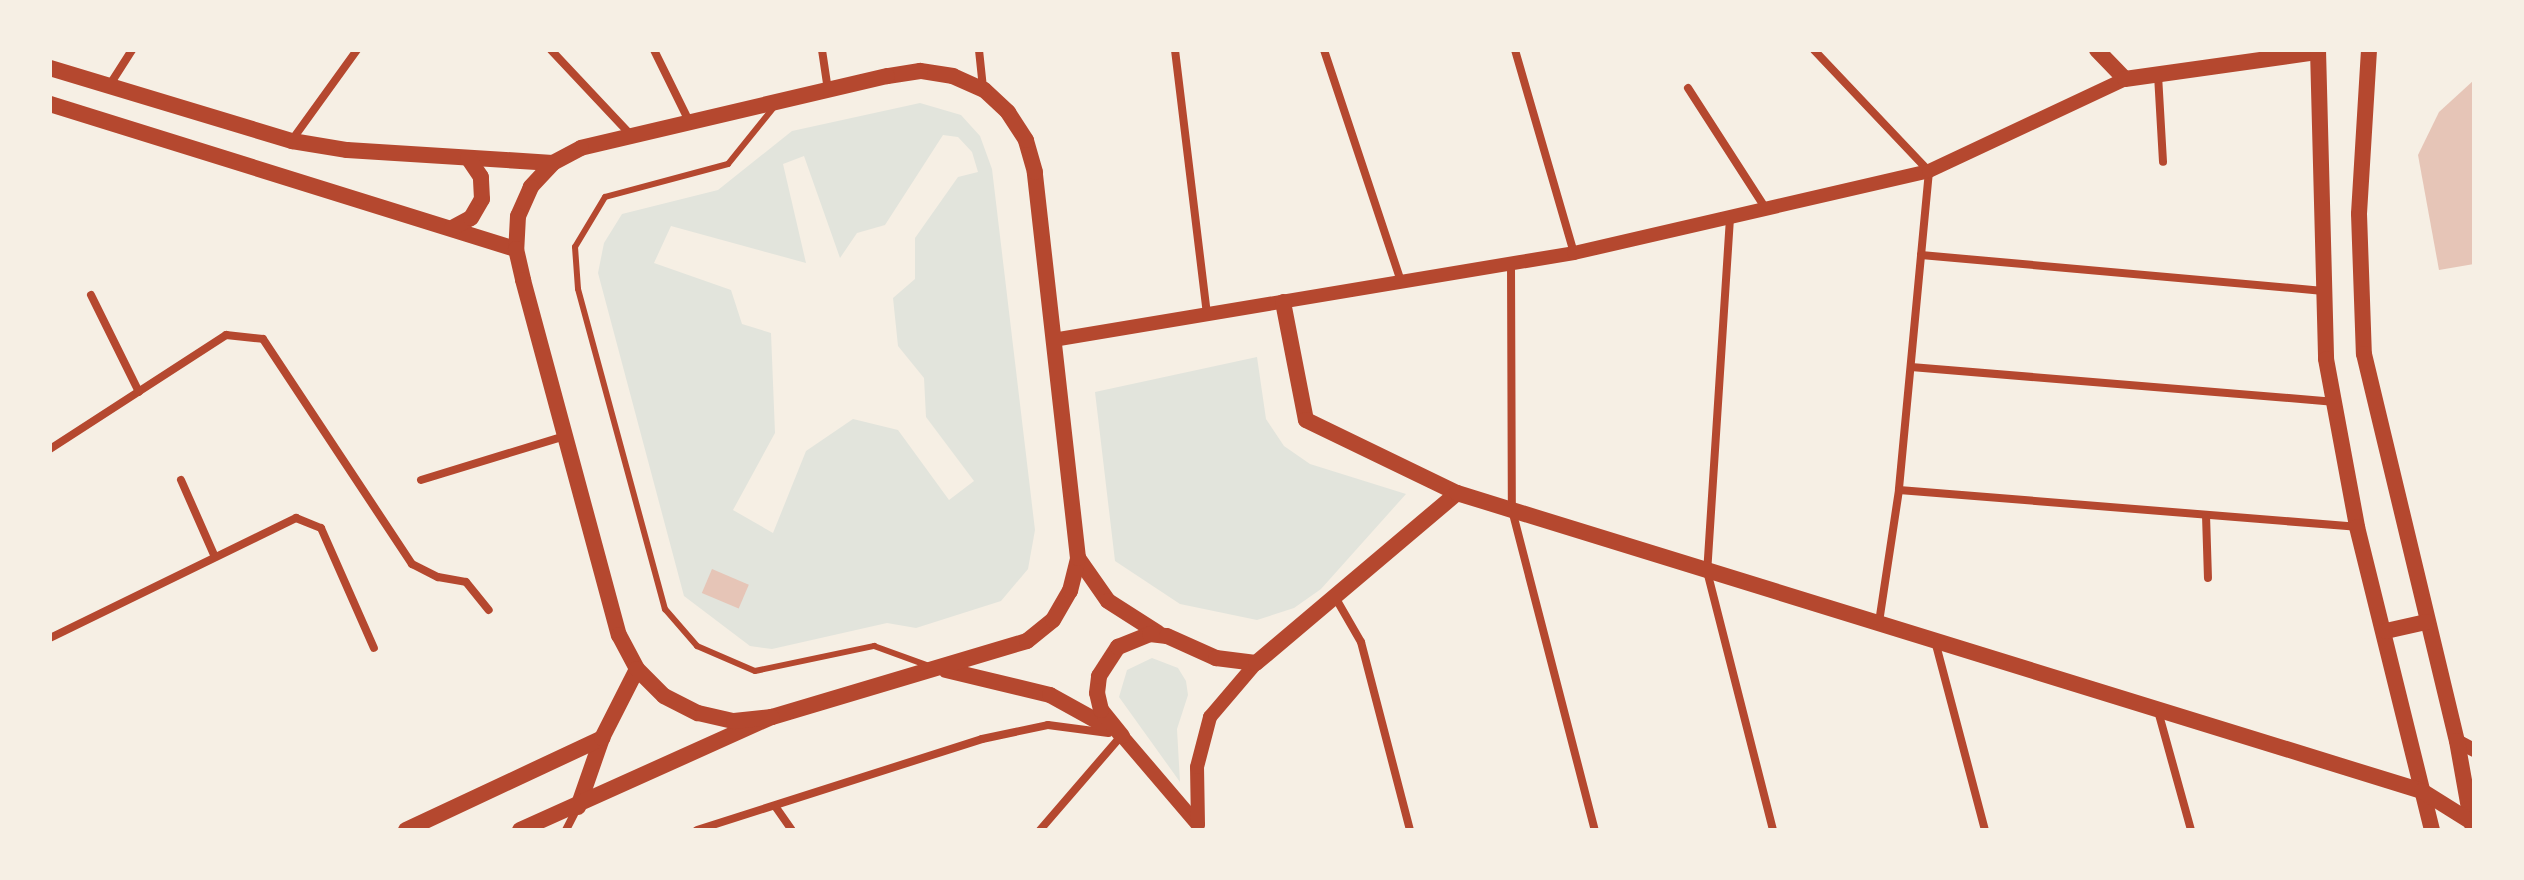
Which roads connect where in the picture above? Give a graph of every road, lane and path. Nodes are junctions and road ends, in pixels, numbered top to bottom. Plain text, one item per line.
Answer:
1 (132, 50) edge
2 (357, 50) edge
3 (551, 50) edge
4 (654, 50) edge
5 (822, 50) edge
6 (979, 50) edge
7 (1175, 50) edge
8 (1324, 50) edge
9 (1515, 50) edge
10 (1814, 50) edge
11 (2097, 50) edge
12 (2369, 50) edge
13 (2318, 51) edge
14 (50, 68) edge
15 (2158, 74) junction
16 (2125, 79) junction
17 (109, 86) junction
18 (1688, 88) dead end
19 (828, 90) junction
20 (984, 90) junction
21 (779, 101) junction
22 (50, 104) edge
23 (689, 121) junction
24 (630, 134) junction
25 (292, 141) junction
26 (468, 158) junction
27 (2163, 162) dead end
28 (553, 163) junction
29 (1929, 171) junction
30 (1766, 209) junction
31 (1730, 218) junction
32 (452, 228) junction
33 (516, 249) junction
34 (1574, 253) junction
35 (1921, 255) junction
36 (1511, 264) junction
37 (1401, 282) junction
38 (2323, 291) junction
39 (91, 295) dead end
40 (1283, 302) junction
41 (1207, 314) junction
42 (1053, 340) junction
43 (1911, 367) junction
44 (139, 392) junction
45 (2334, 402) junction
46 (565, 436) junction
47 (50, 449) edge
48 (181, 480) dead end
49 (421, 480) dead end
50 (1899, 490) junction
51 (1457, 493) junction
52 (1512, 510) junction
53 (2206, 515) junction
54 (2357, 527) junction
55 (215, 557) junction
56 (1078, 558) junction
57 (1707, 571) junction
58 (2208, 578) dead end
59 (1335, 597) junction
60 (489, 610) dead end
61 (2426, 622) junction
62 (1879, 624) junction
63 (2386, 631) junction
64 (1167, 636) junction
65 (50, 638) edge
66 (1934, 640) junction
67 (374, 648) dead end
68 (1256, 663) junction
69 (637, 669) junction
70 (939, 670) junction
71 (2158, 709) junction
72 (772, 717) junction
73 (1122, 736) junction
74 (602, 738) junction
75 (2457, 741) junction
76 (2474, 750) edge
77 (2422, 791) junction
78 (775, 806) junction
79 (578, 807) junction
80 (2472, 826) edge
81 (1198, 828) edge
82 (406, 830) edge
83 (520, 830) edge
84 (566, 830) edge
85 (697, 830) edge
86 (792, 830) edge
87 (1040, 830) edge
88 (1410, 830) edge
89 (1595, 830) edge
90 (1773, 830) edge
91 (1985, 830) edge
92 (2191, 830) edge
93 (2432, 830) edge

1 - 17 street
2 - 25 street
3 - 24 street
4 - 23 street
5 - 19 street
6 - 20 street
7 - 41 street
8 - 37 street
9 - 34 street
10 - 29 street
11 - 16 main road
12 - 61 main road
13 - 15 main road
13 - 38 main road
14 - 17 main road
15 - 16 main road
15 - 27 street
16 - 29 street
17 - 25 main road
18 - 30 street
19 - 20 main road
19 - 21 main road
20 - 42 main road
21 - 23 main road
21 - 70 lane
22 - 32 main road
23 - 24 main road
24 - 28 main road
25 - 26 main road
26 - 28 main road
26 - 32 main road
28 - 33 main road
29 - 30 street
29 - 35 street
30 - 31 street
31 - 34 street
31 - 57 street
32 - 33 main road
33 - 46 main road
34 - 36 street
35 - 38 street
35 - 43 street
36 - 37 street
36 - 52 street
37 - 40 street
38 - 45 main road
39 - 44 street
40 - 41 street
40 - 51 main road
41 - 42 street
42 - 56 main road
43 - 45 street
43 - 50 street
44 - 47 street
44 - 60 street
45 - 54 main road
46 - 49 street
46 - 69 main road
48 - 55 street
50 - 53 street
50 - 62 street
51 - 52 main road
51 - 59 main road
52 - 57 main road
52 - 89 street
53 - 54 street
53 - 58 street
54 - 63 main road
55 - 65 street
55 - 67 street
56 - 64 main road
56 - 70 main road
57 - 62 main road
57 - 90 street
59 - 68 main road
59 - 88 street
61 - 63 main road
61 - 75 main road
62 - 66 main road
63 - 77 main road
64 - 68 main road
64 - 73 main road
66 - 71 main road
66 - 91 street
68 - 81 street
69 - 72 main road
69 - 74 main road
70 - 72 main road
70 - 73 main road
71 - 77 main road
71 - 92 street
72 - 79 main road
73 - 78 street
73 - 81 street
73 - 87 street
74 - 79 main road
74 - 82 main road
75 - 76 street
75 - 80 main road
77 - 80 main road
77 - 93 main road
78 - 85 street
78 - 86 street
79 - 83 main road
79 - 84 street

